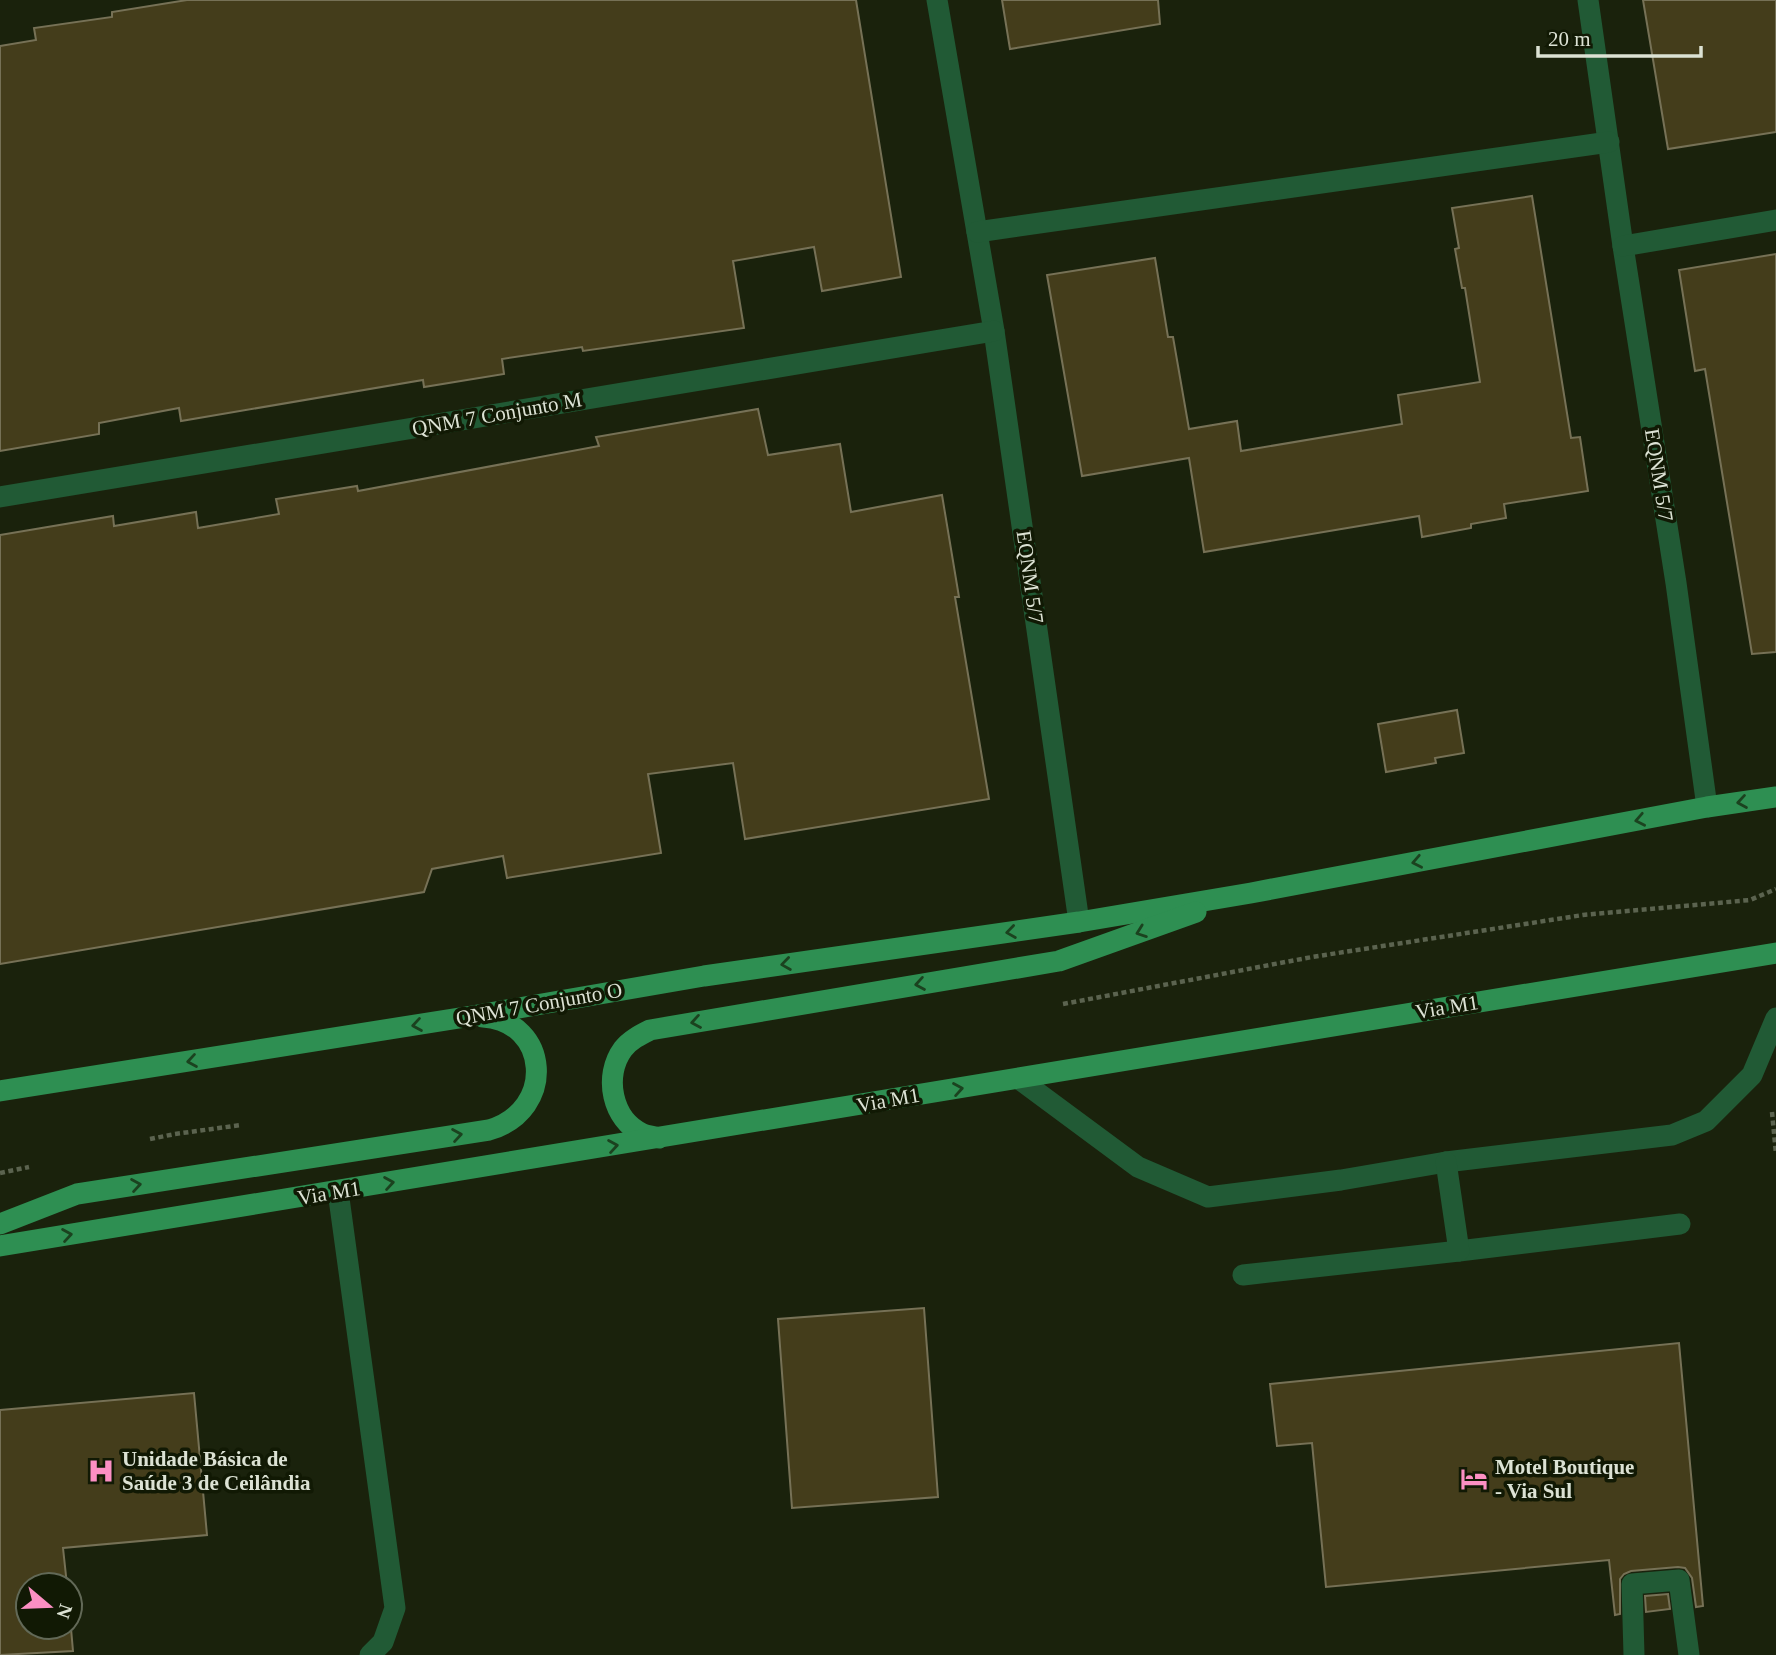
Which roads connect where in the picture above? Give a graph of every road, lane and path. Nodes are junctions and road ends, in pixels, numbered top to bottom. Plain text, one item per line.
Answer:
1 (937, 0) edge
2 (1588, 0) edge
3 (1609, 142) junction
4 (1776, 220) edge
5 (977, 232) junction
6 (1623, 246) junction
7 (994, 331) junction
8 (0, 497) edge
9 (1776, 797) edge
10 (1707, 807) junction
11 (1251, 893) junction
12 (1079, 922) junction
13 (1776, 953) edge
14 (472, 1016) junction
15 (1776, 1018) edge
16 (1018, 1079) junction
17 (0, 1091) edge
18 (662, 1138) junction
19 (1446, 1162) junction
20 (338, 1191) junction
21 (0, 1224) edge
22 (1680, 1224) dead end
23 (0, 1246) edge
24 (1459, 1251) junction
25 (1243, 1275) dead end
26 (370, 1655) edge
27 (1634, 1655) edge
28 (1689, 1655) edge

1 - 5 street, EQNM 5/7
2 - 3 street, EQNM 5/7
3 - 5 street
3 - 6 street, EQNM 5/7
4 - 6 street
5 - 7 street, EQNM 5/7
6 - 10 street, EQNM 5/7
7 - 8 street, QNM 7 Conjunto M
7 - 12 street, EQNM 5/7
9 -> 10 main road
10 -> 11 main road
11 - 12 main road
11 -> 18 main road
12 -> 14 main road, QNM 7 Conjunto O
13 - 16 main road, Via M1
14 -> 17 main road, QNM 7 Conjunto O
21 -> 14 main road
15 - 19 street
18 -> 16 main road, Via M1
16 - 19 street
20 -> 18 main road, Via M1
19 - 24 street
23 -> 20 main road, Via M1
20 - 26 street
22 - 24 street
24 - 25 street
27 - 28 street

